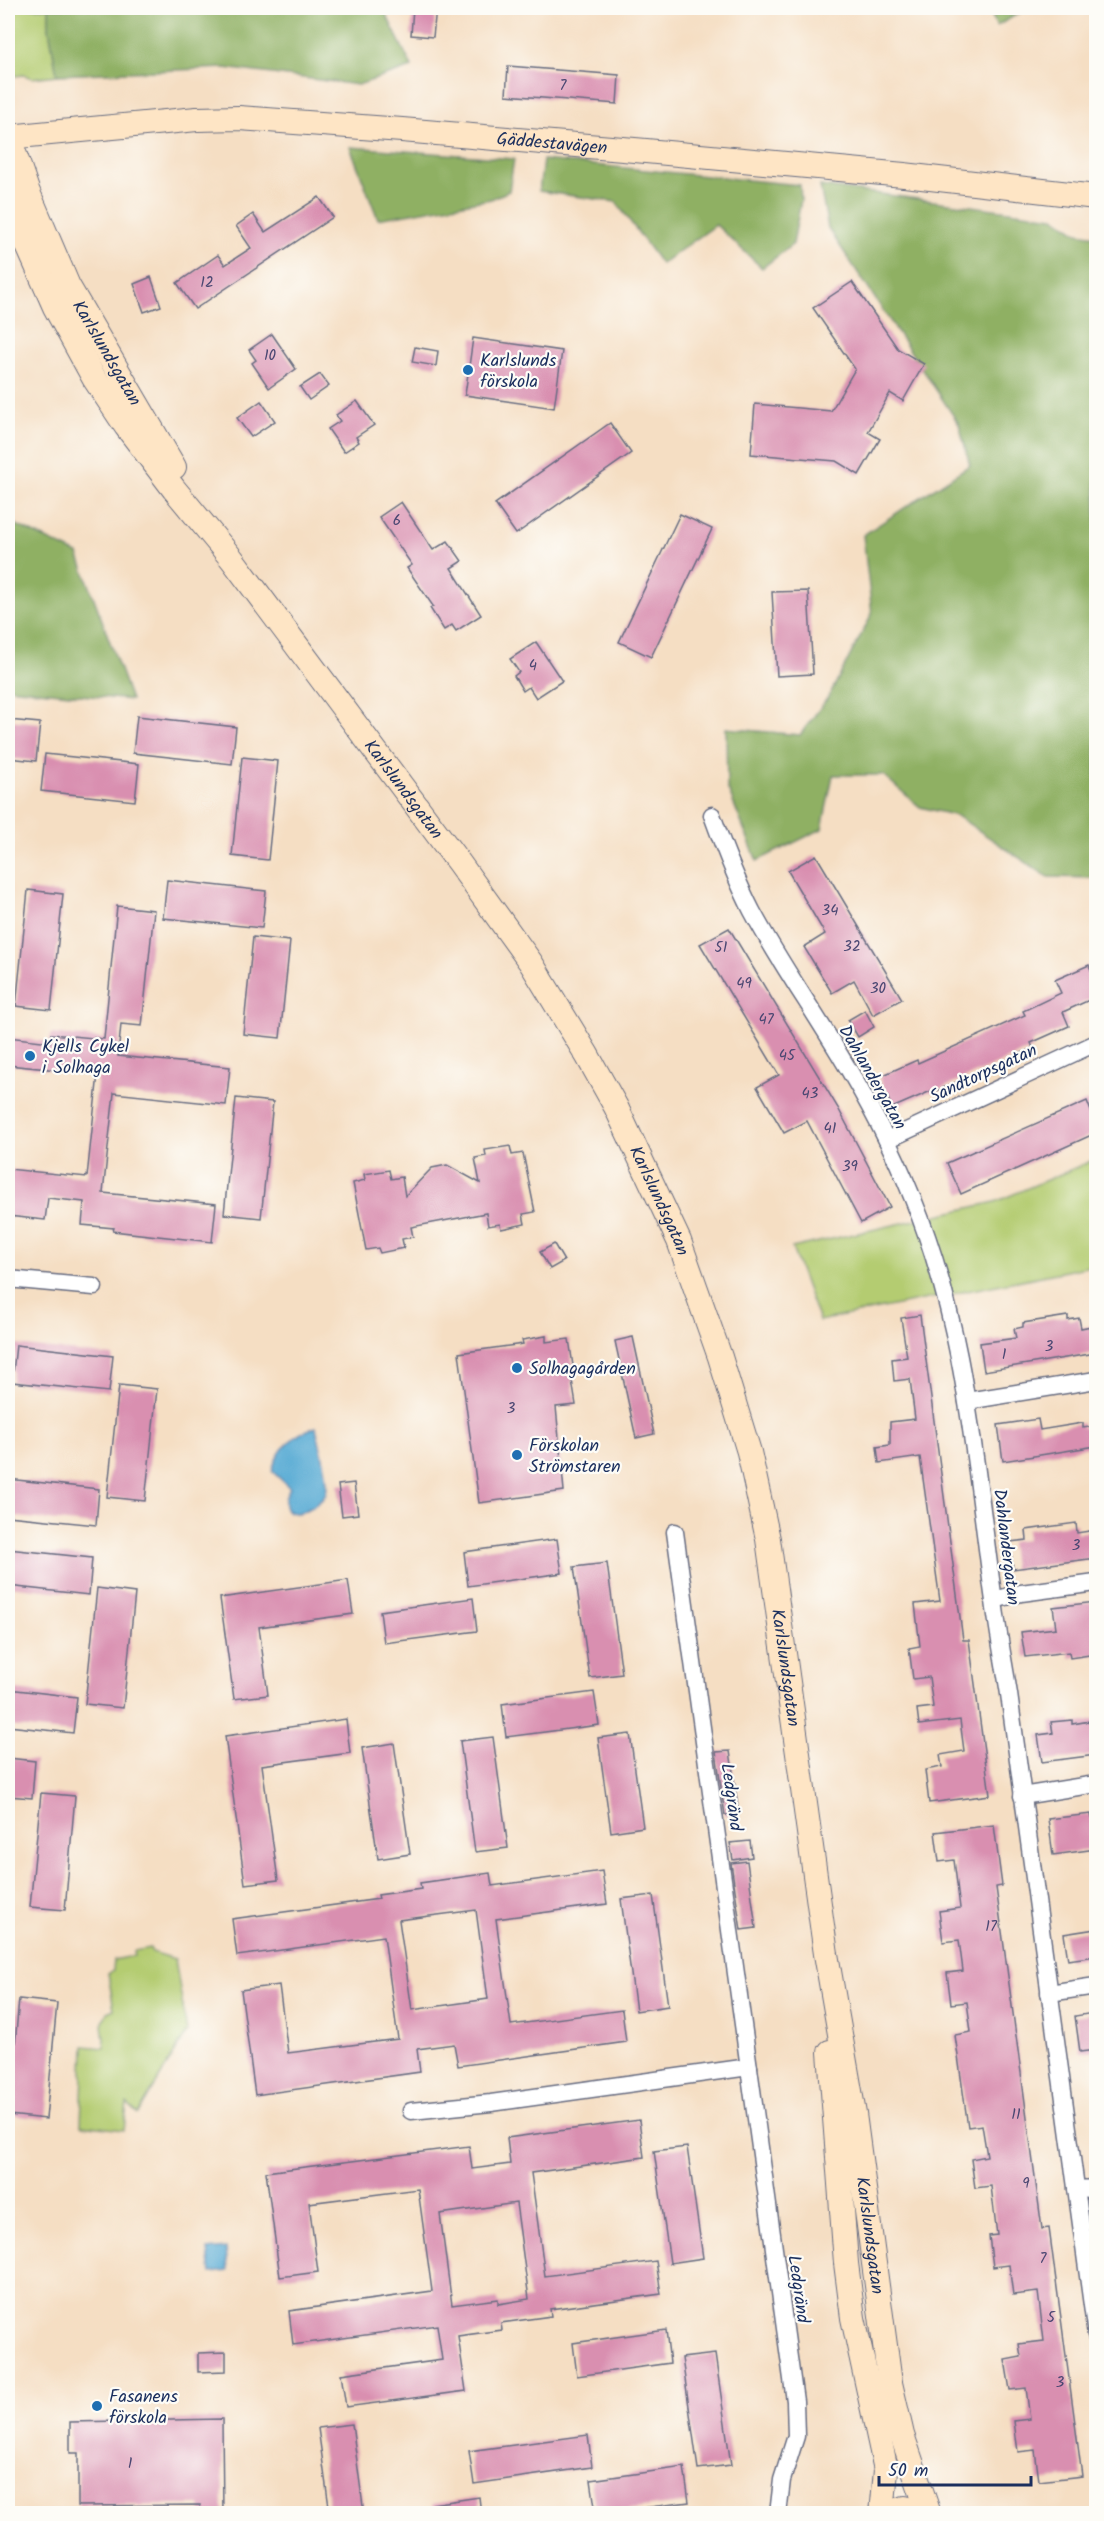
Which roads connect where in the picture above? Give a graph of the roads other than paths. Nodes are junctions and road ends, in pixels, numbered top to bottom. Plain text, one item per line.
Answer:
1 (8, 136) edge
2 (1096, 197) edge
3 (8, 201) edge
4 (232, 559) junction
5 (712, 815) dead end
6 (1096, 1043) edge
7 (887, 1140) junction
8 (8, 1279) edge
9 (94, 1287) dead end
10 (1096, 1380) edge
11 (968, 1401) junction
12 (675, 1532) dead end
13 (1096, 1583) edge
14 (994, 1600) junction
15 (1096, 1784) edge
16 (1022, 1796) junction
17 (826, 1954) junction
18 (1096, 1986) edge
19 (1050, 1993) junction
20 (749, 2067) junction
21 (411, 2111) dead end
22 (1076, 2188) junction
23 (1096, 2188) edge
24 (1096, 2335) edge
25 (778, 2514) edge
26 (884, 2514) edge
27 (927, 2514) edge

1 - 2 main road, Gäddestavägen
1 - 4 main road, Karlslundsgatan
3 - 4 main road, Karlslundsgatan
4 - 17 main road, Karlslundsgatan
5 - 7 street, Dahlandergatan
6 - 7 street, Sandtorpsgatan
7 - 11 street, Dahlandergatan
8 - 9 street
10 - 11 street
11 - 14 street, Dahlandergatan
12 - 20 street, Ledgränd
13 - 14 street
14 - 16 street, Dahlandergatan
15 - 16 street
16 - 19 street, Dahlandergatan
17 - 26 main road, Karlslundsgatan
17 - 27 main road, Karlslundsgatan
18 - 19 street
19 - 22 street, Dahlandergatan
20 - 21 street
20 - 25 street, Ledgränd
22 - 23 street
22 - 24 street, Dahlandergatan
26 - 27 main road

